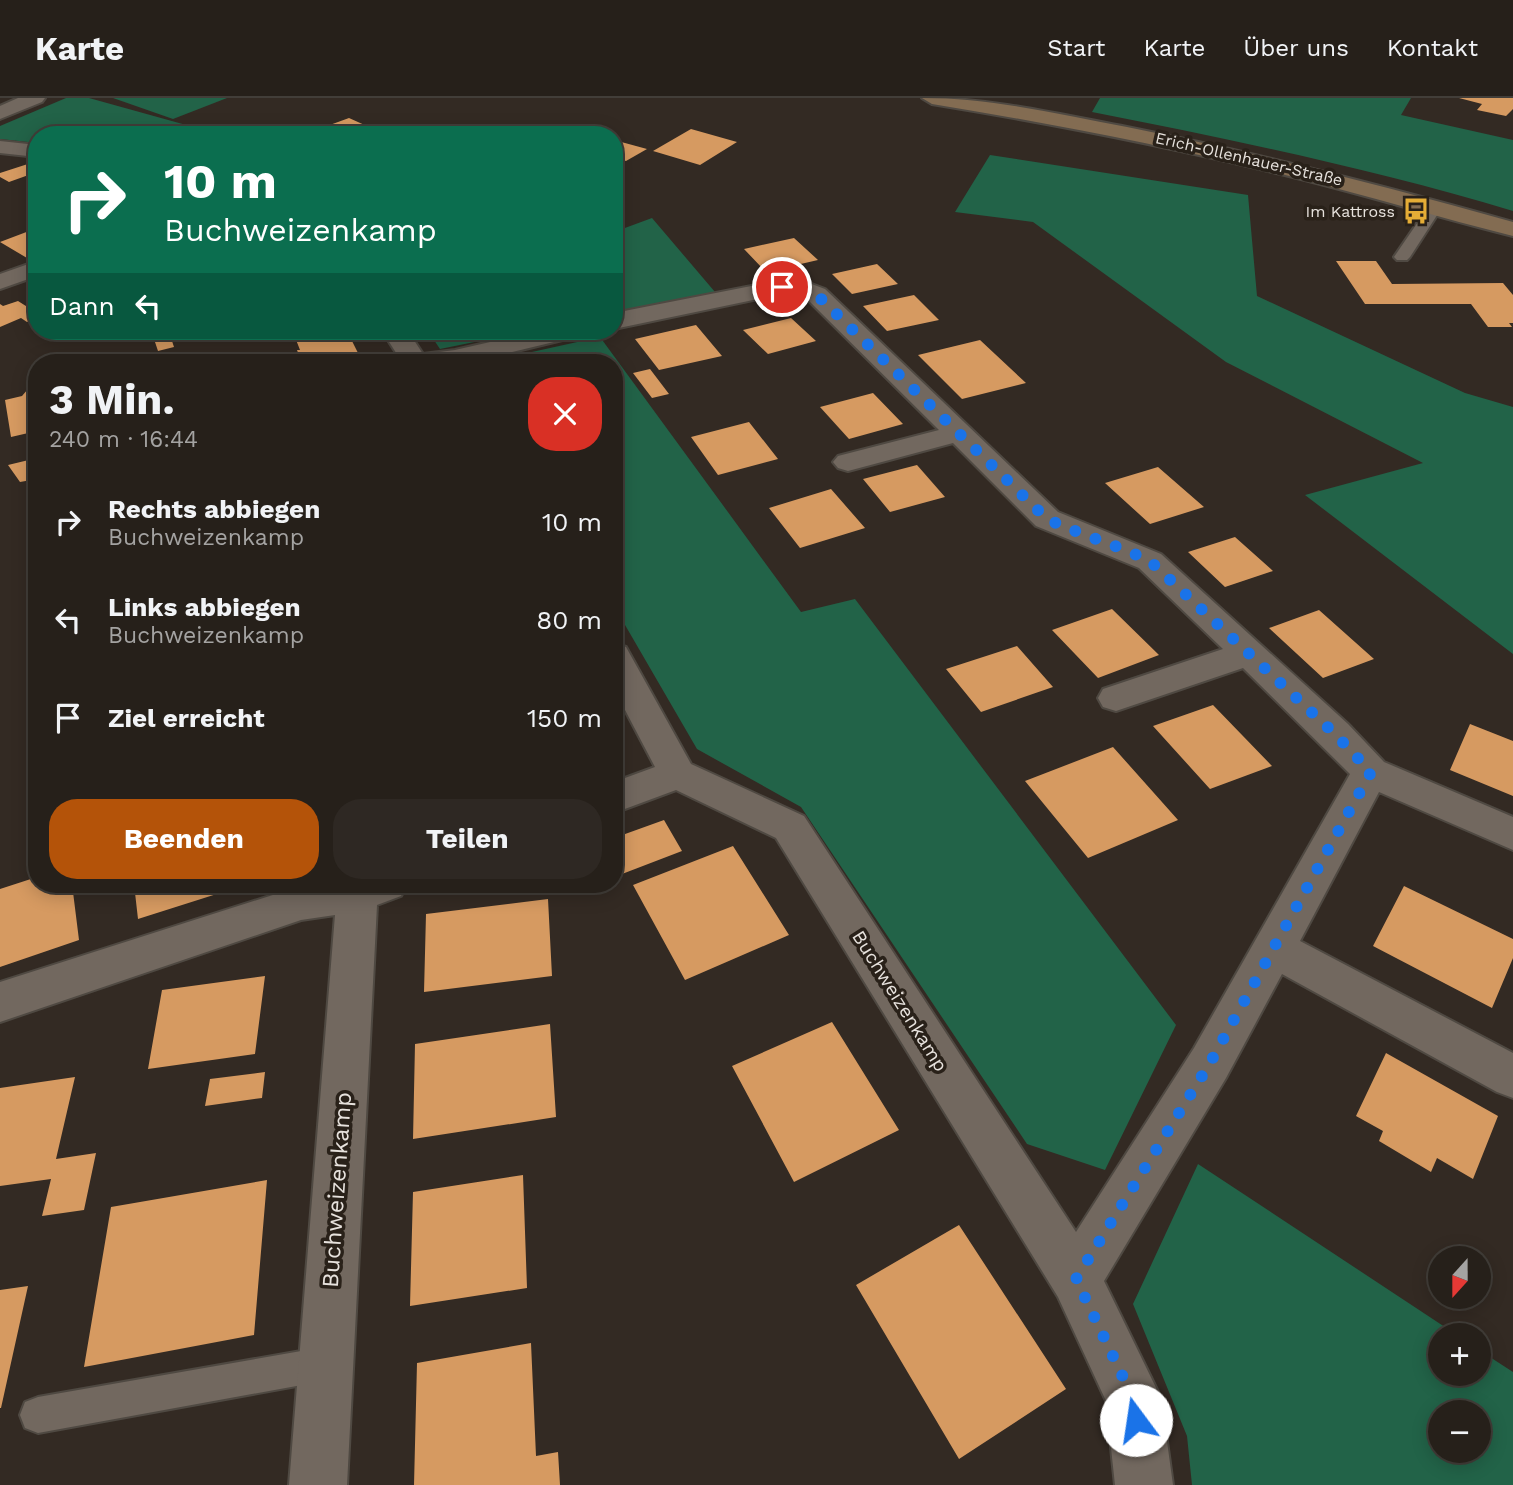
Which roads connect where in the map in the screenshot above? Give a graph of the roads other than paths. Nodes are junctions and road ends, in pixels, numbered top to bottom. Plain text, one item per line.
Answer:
1 (35, 98) edge
2 (932, 98) edge
3 (983, 102) edge
4 (0, 113) edge
5 (0, 146) edge
6 (28, 150) edge
7 (1436, 206) junction
8 (1513, 229) edge
9 (1402, 257) dead end
10 (28, 271) edge
11 (0, 282) edge
12 (623, 319) edge
13 (532, 340) edge
14 (472, 354) edge
15 (959, 433) junction
16 (848, 462) dead end
17 (1250, 653) junction
18 (623, 672) edge
19 (1116, 698) dead end
20 (1371, 772) junction
21 (678, 774) junction
22 (623, 795) edge
23 (1513, 834) edge
24 (352, 893) edge
25 (372, 893) edge
26 (1272, 947) junction
27 (0, 1002) edge
28 (1513, 1077) edge
29 (1076, 1279) junction
30 (324, 1364) junction
31 (37, 1415) dead end
32 (317, 1485) edge
33 (1144, 1485) edge

1 - 4 street
2 - 3 street, Erich-Ollenhauer-Straße
3 - 7 street, Erich-Ollenhauer-Straße
5 - 6 street
7 - 8 street, Erich-Ollenhauer-Straße
7 - 9 lane
10 - 11 street
12 - 15 street
13 - 14 street
15 - 16 street
15 - 17 street
17 - 19 street
17 - 20 street
18 - 21 street
20 - 23 street
20 - 26 street
21 - 22 street
21 - 29 street, Buchweizenkamp
24 - 27 street, Buchweizenkamp
25 - 30 street, Buchweizenkamp
26 - 28 street
26 - 29 street
29 - 33 street, Buchweizenkamp
30 - 31 lane
30 - 32 street, Buchweizenkamp

